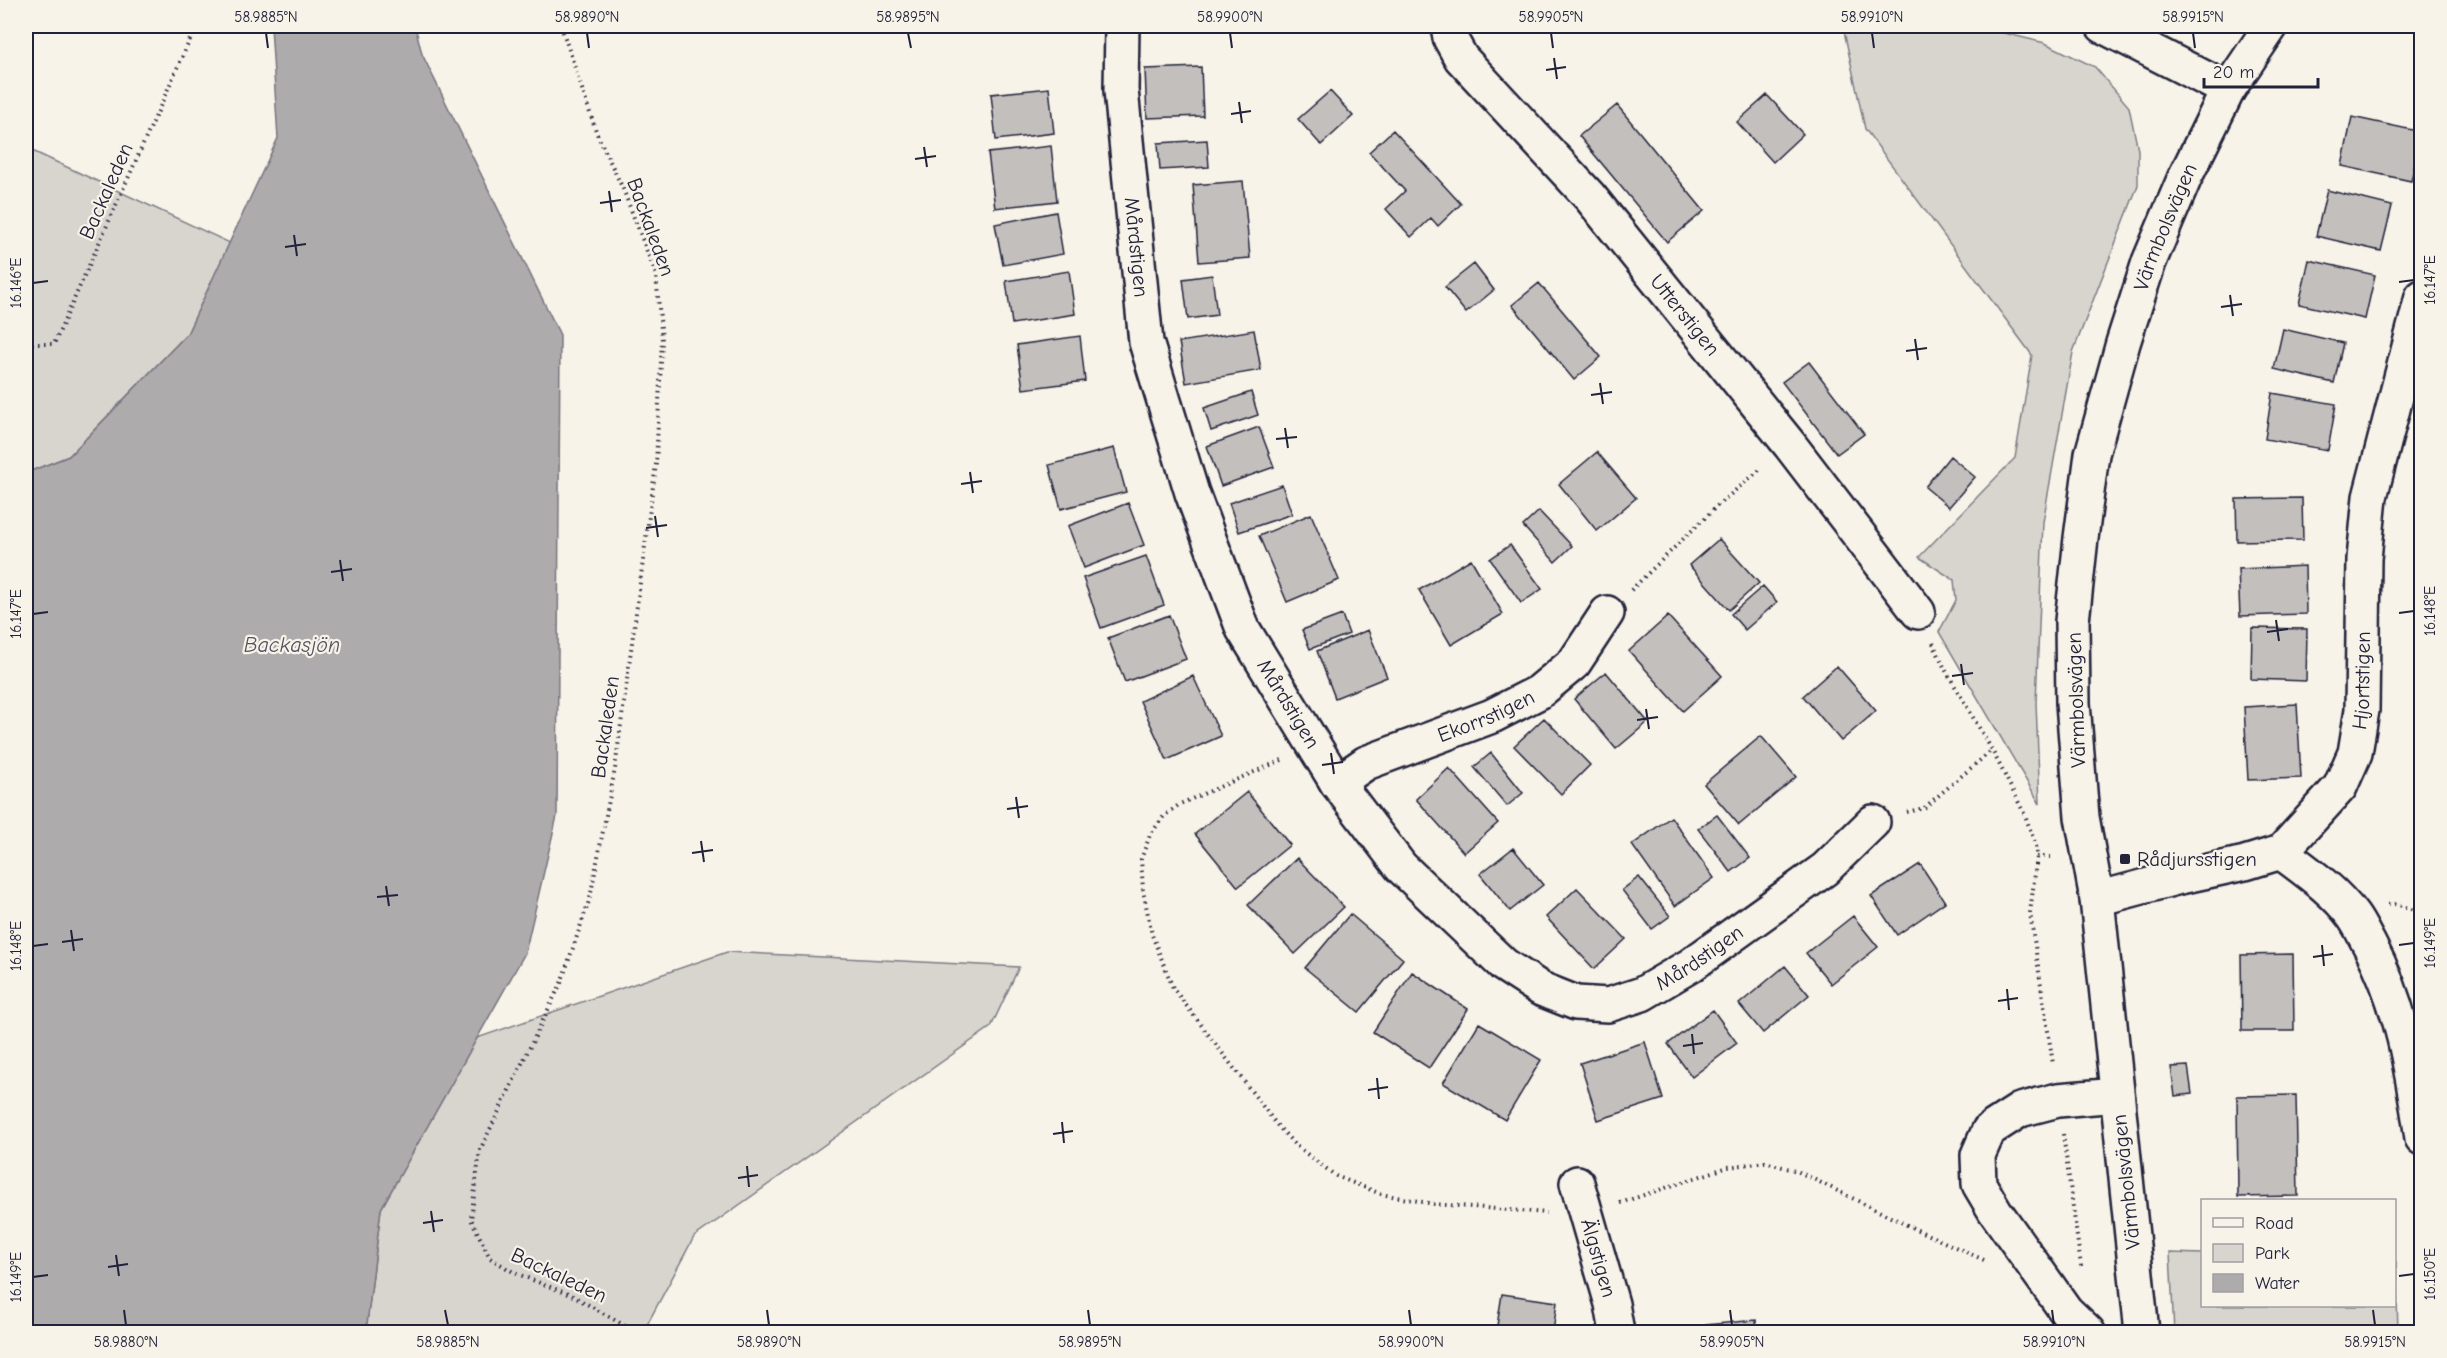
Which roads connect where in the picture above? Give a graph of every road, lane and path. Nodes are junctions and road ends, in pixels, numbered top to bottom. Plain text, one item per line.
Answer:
1 (196, 26) edge
2 (561, 26) edge
3 (1122, 26) edge
4 (1448, 26) edge
5 (2103, 26) edge
6 (2271, 26) edge
7 (2228, 90) junction
8 (2421, 297) edge
9 (26, 344) edge
10 (1790, 445) junction
11 (1918, 612) joint
12 (1607, 613) joint
13 (1311, 744) junction
14 (1992, 750) junction
15 (1337, 783) junction
16 (1873, 822) joint
17 (2281, 852) junction
18 (2097, 899) junction
19 (2117, 1095) junction
20 (2058, 1100) junction
21 (2421, 1138) edge
22 (1581, 1196) junction
23 (2024, 1250) junction
24 (2082, 1274) dead end
25 (636, 1332) edge
26 (1617, 1332) edge
27 (2088, 1332) edge
28 (2142, 1332) edge

1 - 9 path, Backaleden
2 - 25 path, Backaleden
3 - 13 street, Mårdstigen
4 - 10 street, Utterstigen
5 - 7 street
6 - 7 street, Värmbolsvägen
7 - 18 street, Värmbolsvägen
8 - 17 street, Hjortstigen
10 - 11 street, Utterstigen
10 - 12 path
11 - 14 path
12 - 15 street, Ekorrstigen
13 - 15 street, Mårdstigen
13 - 22 path
14 - 16 path
14 - 20 path
15 - 16 street, Mårdstigen
17 - 18 street
17 - 21 street
18 - 19 street, Värmbolsvägen
19 - 20 street
19 - 28 street, Värmbolsvägen
20 - 23 street
20 - 24 path
22 - 23 path
22 - 26 street, Älgstigen
23 - 27 street

